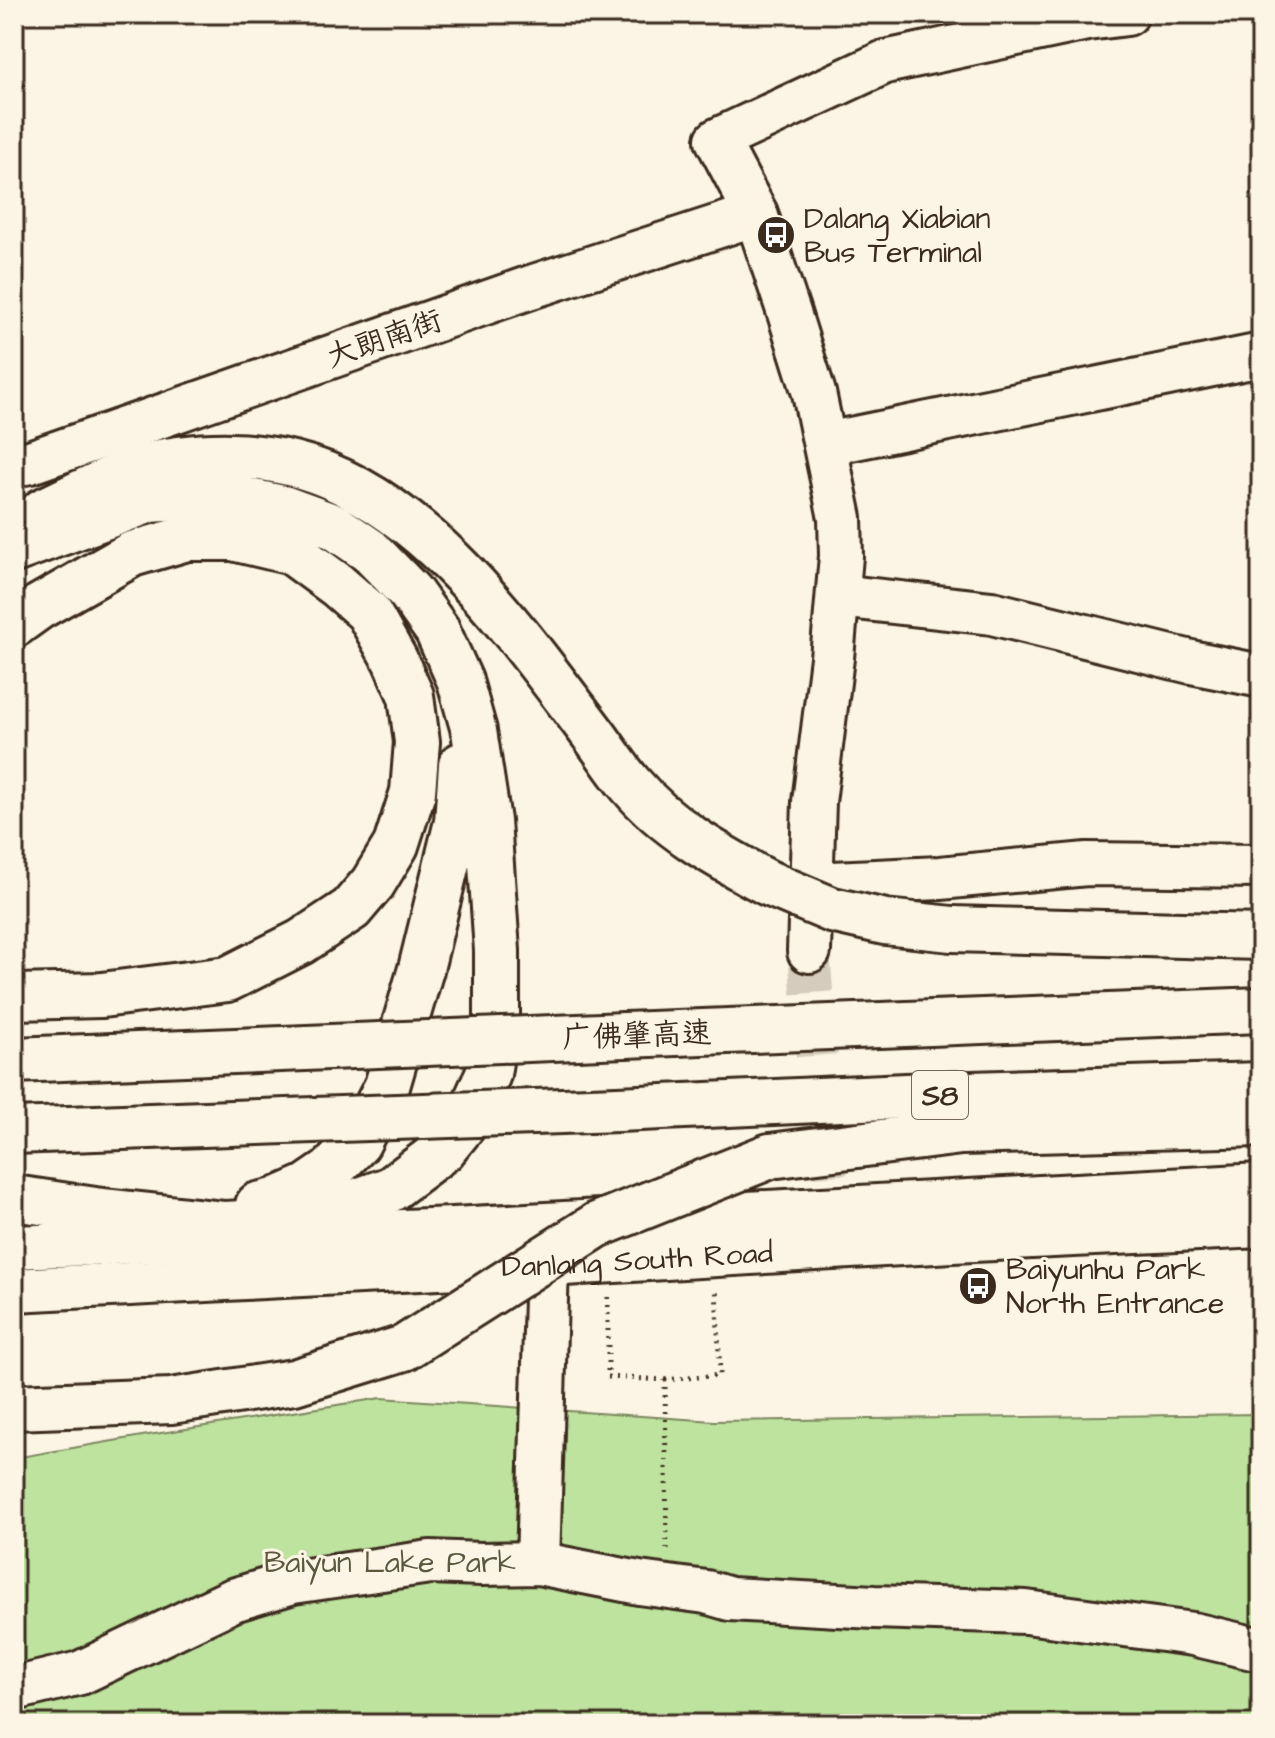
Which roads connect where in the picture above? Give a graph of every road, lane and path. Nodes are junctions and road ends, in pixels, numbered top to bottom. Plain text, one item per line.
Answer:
1 (1127, 14) edge
2 (756, 214) junction
3 (1261, 355) edge
4 (826, 444) junction
5 (14, 465) edge
6 (14, 527) edge
7 (14, 550) edge
8 (838, 596) junction
9 (14, 625) edge
10 (449, 659) junction
11 (1261, 676) edge
12 (1261, 866) edge
13 (811, 884) junction
14 (1261, 937) edge
15 (809, 951) tunnel mouth
16 (14, 997) edge
17 (1261, 1010) edge
18 (14, 1060) edge
19 (1261, 1085) edge
20 (1261, 1124) edge
21 (14, 1131) edge
22 (1261, 1185) edge
23 (15, 1198) edge
24 (827, 1211) junction
25 (1261, 1226) edge
26 (14, 1247) edge
27 (715, 1254) junction
28 (608, 1261) junction
29 (547, 1265) junction
30 (14, 1290) edge
31 (665, 1380) junction
32 (14, 1407) edge
33 (538, 1563) junction
34 (668, 1586) junction
35 (1261, 1650) edge
36 (14, 1689) edge

1 - 2 street
2 - 4 street
2 - 5 street, 大朗南街
3 - 4 street
4 - 8 street
6 - 14 highway, bridge
7 - 10 highway
8 - 11 street
8 - 13 street
9 - 16 highway
10 - 23 highway
10 - 23 highway
12 - 13 street
13 - 15 street
17 - 18 highway, 广佛肇高速, bridge
19 - 21 highway, S8, bridge
20 - 32 highway, bridge
22 - 24 street, Danlang South Road
24 - 25 street, Danlang South Road
24 - 26 street, Danlang South Road
24 - 27 street, Danlang South Road
27 - 28 street, Danlang South Road
27 - 31 path
28 - 29 street, Danlang South Road
28 - 31 path
29 - 30 street, Danlang South Road
29 - 33 street
31 - 34 path
33 - 34 street
33 - 36 street
34 - 35 street

